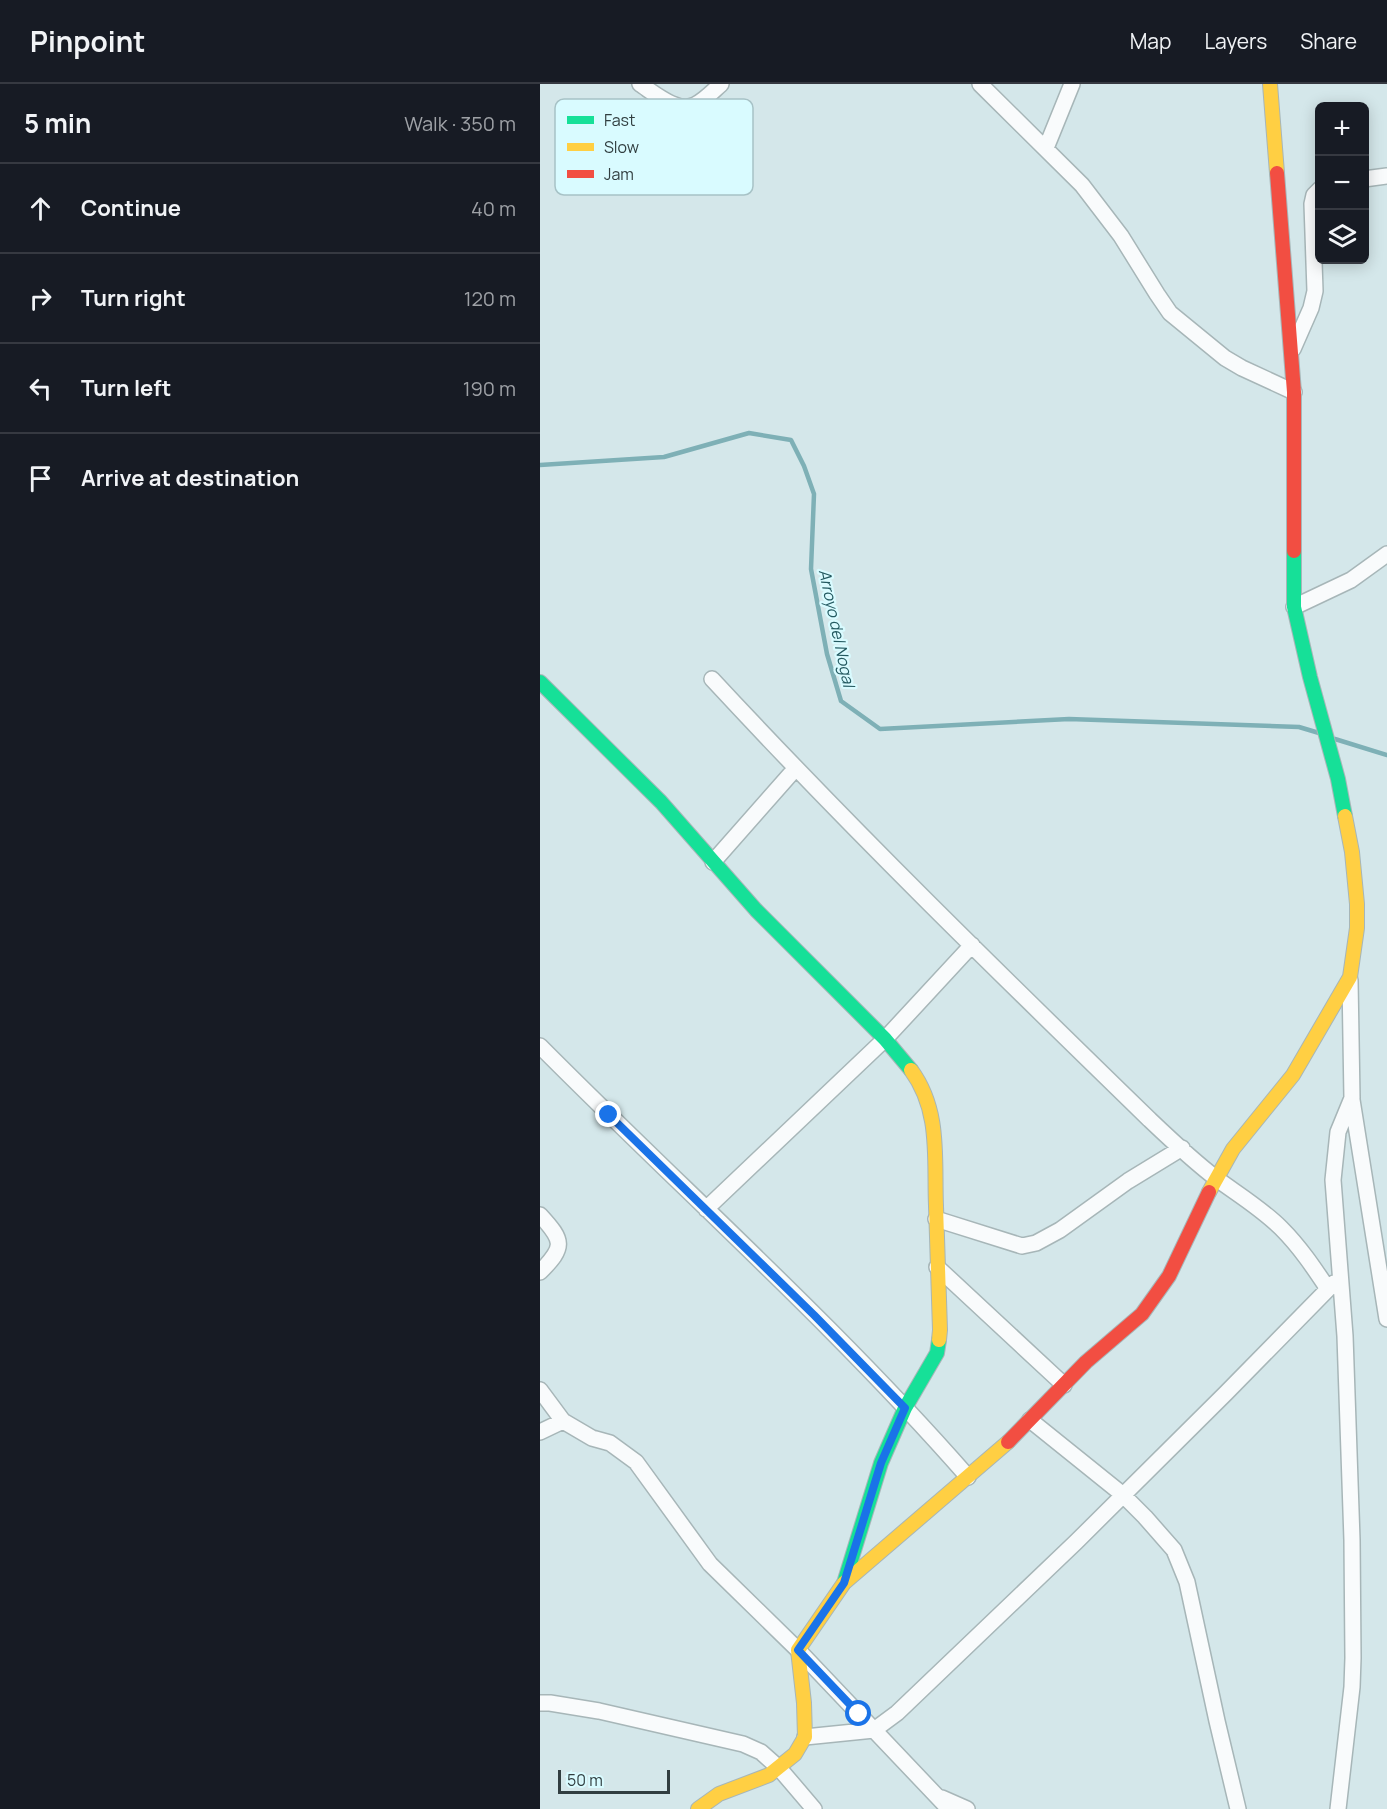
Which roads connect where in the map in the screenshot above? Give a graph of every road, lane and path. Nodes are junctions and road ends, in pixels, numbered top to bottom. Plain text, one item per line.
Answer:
1 (640, 84) edge
2 (721, 84) edge
3 (981, 84) edge
4 (1072, 84) edge
5 (1270, 84) edge
6 (664, 99) edge
7 (702, 99) edge
8 (1046, 148) junction
9 (1387, 176) edge
10 (1369, 178) edge
11 (1315, 194) edge
12 (1291, 354) junction
13 (1294, 392) junction
14 (1387, 554) edge
15 (1294, 607) junction
16 (711, 679) dead end
17 (540, 682) edge
18 (795, 769) junction
19 (713, 862) junction
20 (972, 945) junction
21 (1350, 977) junction
22 (885, 1039) junction
23 (540, 1046) edge
24 (1352, 1098) junction
25 (1182, 1148) junction
26 (1216, 1178) junction
27 (706, 1209) junction
28 (540, 1215) edge
29 (936, 1220) junction
30 (937, 1267) junction
31 (540, 1272) edge
32 (1341, 1275) junction
33 (1328, 1289) junction
34 (1387, 1319) edge
35 (1064, 1385) junction
36 (540, 1390) edge
37 (905, 1408) junction
38 (1030, 1420) junction
39 (563, 1421) junction
40 (540, 1432) edge
41 (968, 1477) junction
42 (1122, 1494) junction
43 (844, 1583) junction
44 (798, 1650) junction
45 (540, 1703) edge
46 (874, 1730) junction
47 (806, 1737) junction
48 (779, 1768) junction
49 (938, 1796) junction
50 (698, 1809) edge
51 (814, 1809) edge
52 (949, 1809) edge
53 (967, 1809) edge
54 (1238, 1809) edge
55 (1338, 1809) edge

1 - 6 street
2 - 7 street
3 - 8 street
4 - 8 street
5 - 12 street
8 - 13 street
9 - 10 street
11 - 12 street
12 - 13 street
13 - 15 street
14 - 15 street
15 - 21 street
16 - 18 street
17 - 19 street
18 - 19 street
18 - 20 street
19 - 22 street
20 - 22 street
20 - 25 street
21 - 24 street
21 - 26 street
22 - 27 street
22 - 29 street
23 - 27 street
24 - 32 street
24 - 34 street
25 - 26 street
25 - 29 street
26 - 33 street
26 - 35 street
27 - 37 street
28 - 31 street
29 - 30 street
30 - 35 street
30 - 37 street
32 - 33 street
32 - 55 street
33 - 42 street
35 - 38 street
36 - 39 street
37 - 41 street
37 - 43 street
38 - 41 street
38 - 42 street
39 - 40 street
39 - 44 street
41 - 43 street
42 - 46 street
42 - 54 street
43 - 44 street
44 - 46 street
44 - 47 street
45 - 48 street
46 - 47 street
46 - 49 street
47 - 48 street
48 - 50 street
48 - 51 street
49 - 52 street
49 - 53 street

